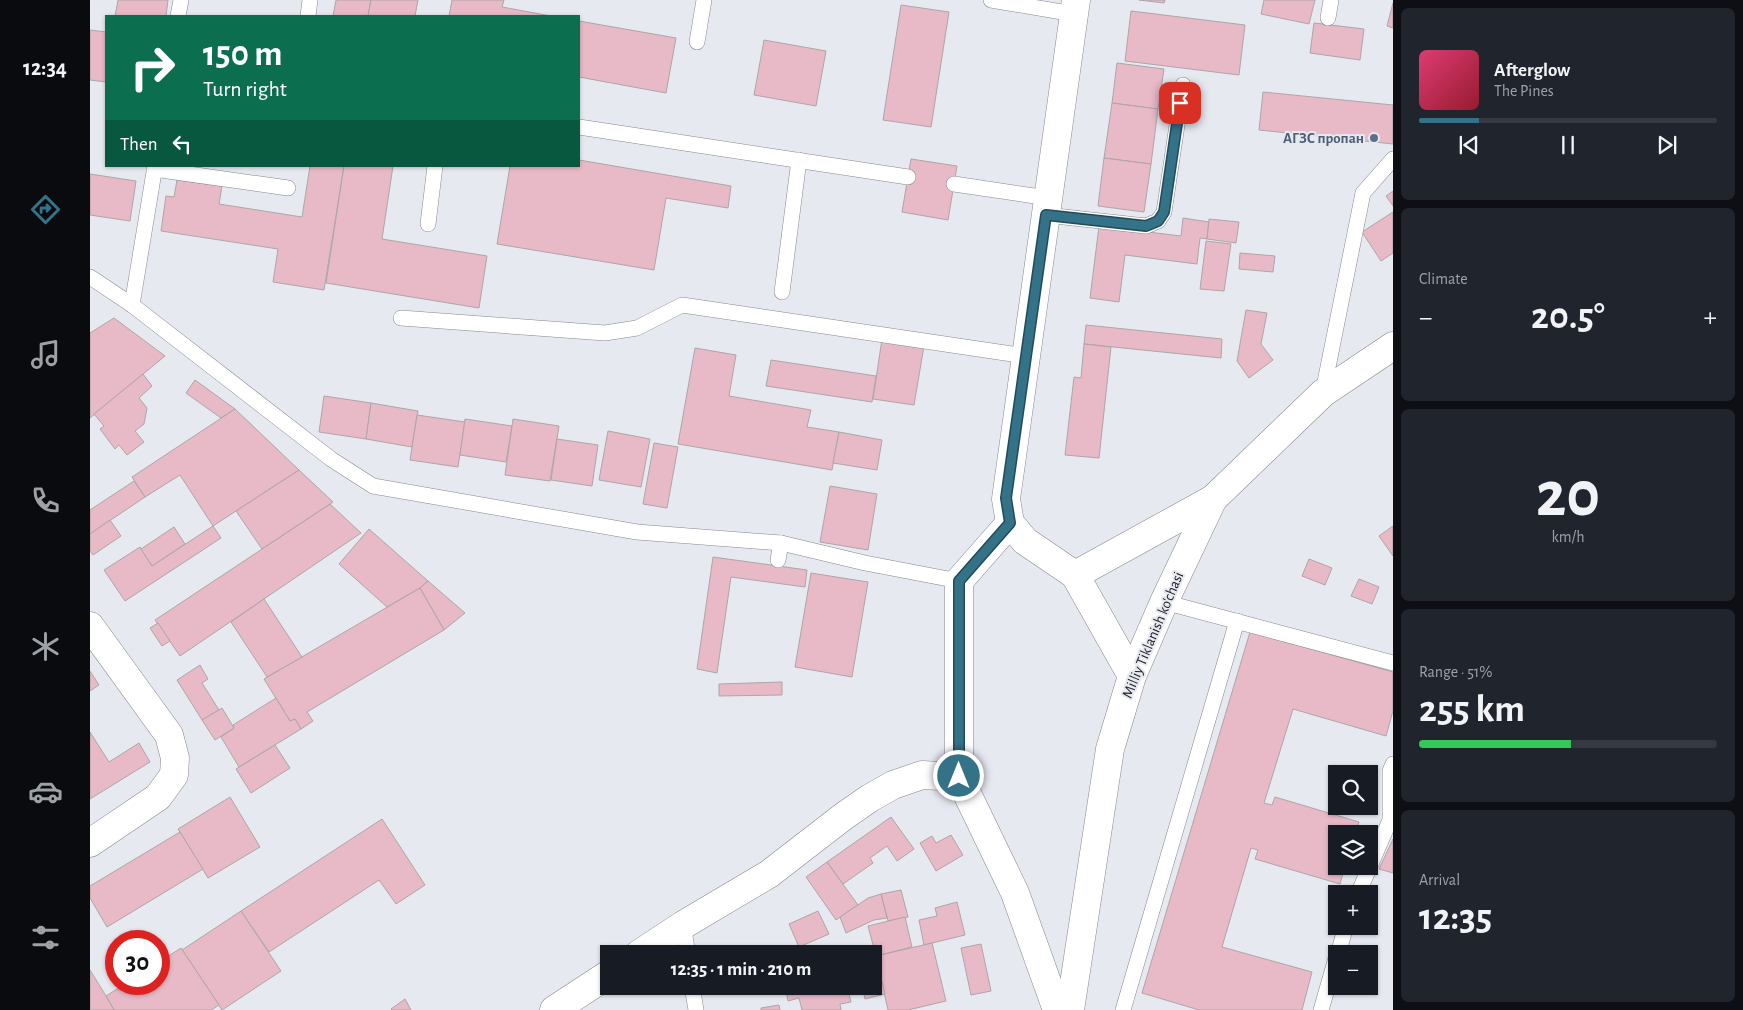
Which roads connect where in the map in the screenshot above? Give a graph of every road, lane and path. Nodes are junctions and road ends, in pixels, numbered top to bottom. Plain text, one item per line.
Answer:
1 (181, 0) edge
2 (310, 0) edge
3 (704, 0) edge
4 (991, 0) edge
5 (1330, 0) edge
6 (1075, 7) edge
7 (178, 15) edge
8 (308, 15) edge
9 (1328, 18) dead end
10 (696, 42) dead end
11 (1182, 85) dead end
12 (580, 128) edge
13 (1393, 159) edge
14 (799, 160) junction
15 (435, 167) edge
16 (154, 168) edge
17 (908, 177) dead end
18 (954, 184) dead end
19 (288, 188) dead end
20 (1047, 206) junction
21 (428, 224) dead end
22 (90, 277) edge
23 (782, 292) dead end
24 (132, 305) junction
25 (401, 318) dead end
26 (1393, 346) edge
27 (1026, 356) junction
28 (1323, 393) junction
29 (1213, 499) junction
30 (1010, 523) junction
31 (781, 543) junction
32 (778, 560) dead end
33 (1075, 575) junction
34 (959, 581) junction
35 (1164, 602) junction
36 (1237, 621) junction
37 (90, 626) edge
38 (1393, 663) edge
39 (1132, 676) junction
40 (1393, 764) edge
41 (959, 776) junction
42 (90, 843) edge
43 (1362, 885) edge
44 (683, 925) junction
45 (653, 945) edge
46 (686, 945) edge
47 (600, 980) edge
48 (1328, 986) edge
49 (694, 995) edge
50 (554, 1010) edge
51 (696, 1010) edge
52 (1057, 1010) edge
53 (1070, 1010) edge
54 (1123, 1010) edge
55 (1321, 1010) edge

1 - 7 lane
2 - 8 lane
3 - 10 lane
4 - 6 lane
5 - 9 lane
6 - 20 street
11 - 20 lane
12 - 14 lane
13 - 28 lane
14 - 17 lane
14 - 23 lane
15 - 21 lane
16 - 19 lane
16 - 24 lane
18 - 20 lane
20 - 27 street
22 - 24 lane
24 - 31 lane
25 - 27 lane
26 - 28 street, Milliy Tiklanish ko'chasi
27 - 30 street
28 - 29 street, Milliy Tiklanish ko'chasi
29 - 33 street
29 - 35 street, Milliy Tiklanish ko'chasi
30 - 33 street
30 - 34 street
31 - 32 lane
31 - 34 lane
33 - 39 street
34 - 41 street
35 - 36 lane
35 - 39 street, Milliy Tiklanish ko'chasi
36 - 38 lane
36 - 54 lane
37 - 42 street
39 - 53 street, Milliy Tiklanish ko'chasi
40 - 43 lane
41 - 44 street
41 - 52 street
44 - 45 street
44 - 46 lane
47 - 50 street
48 - 55 lane
49 - 51 lane

